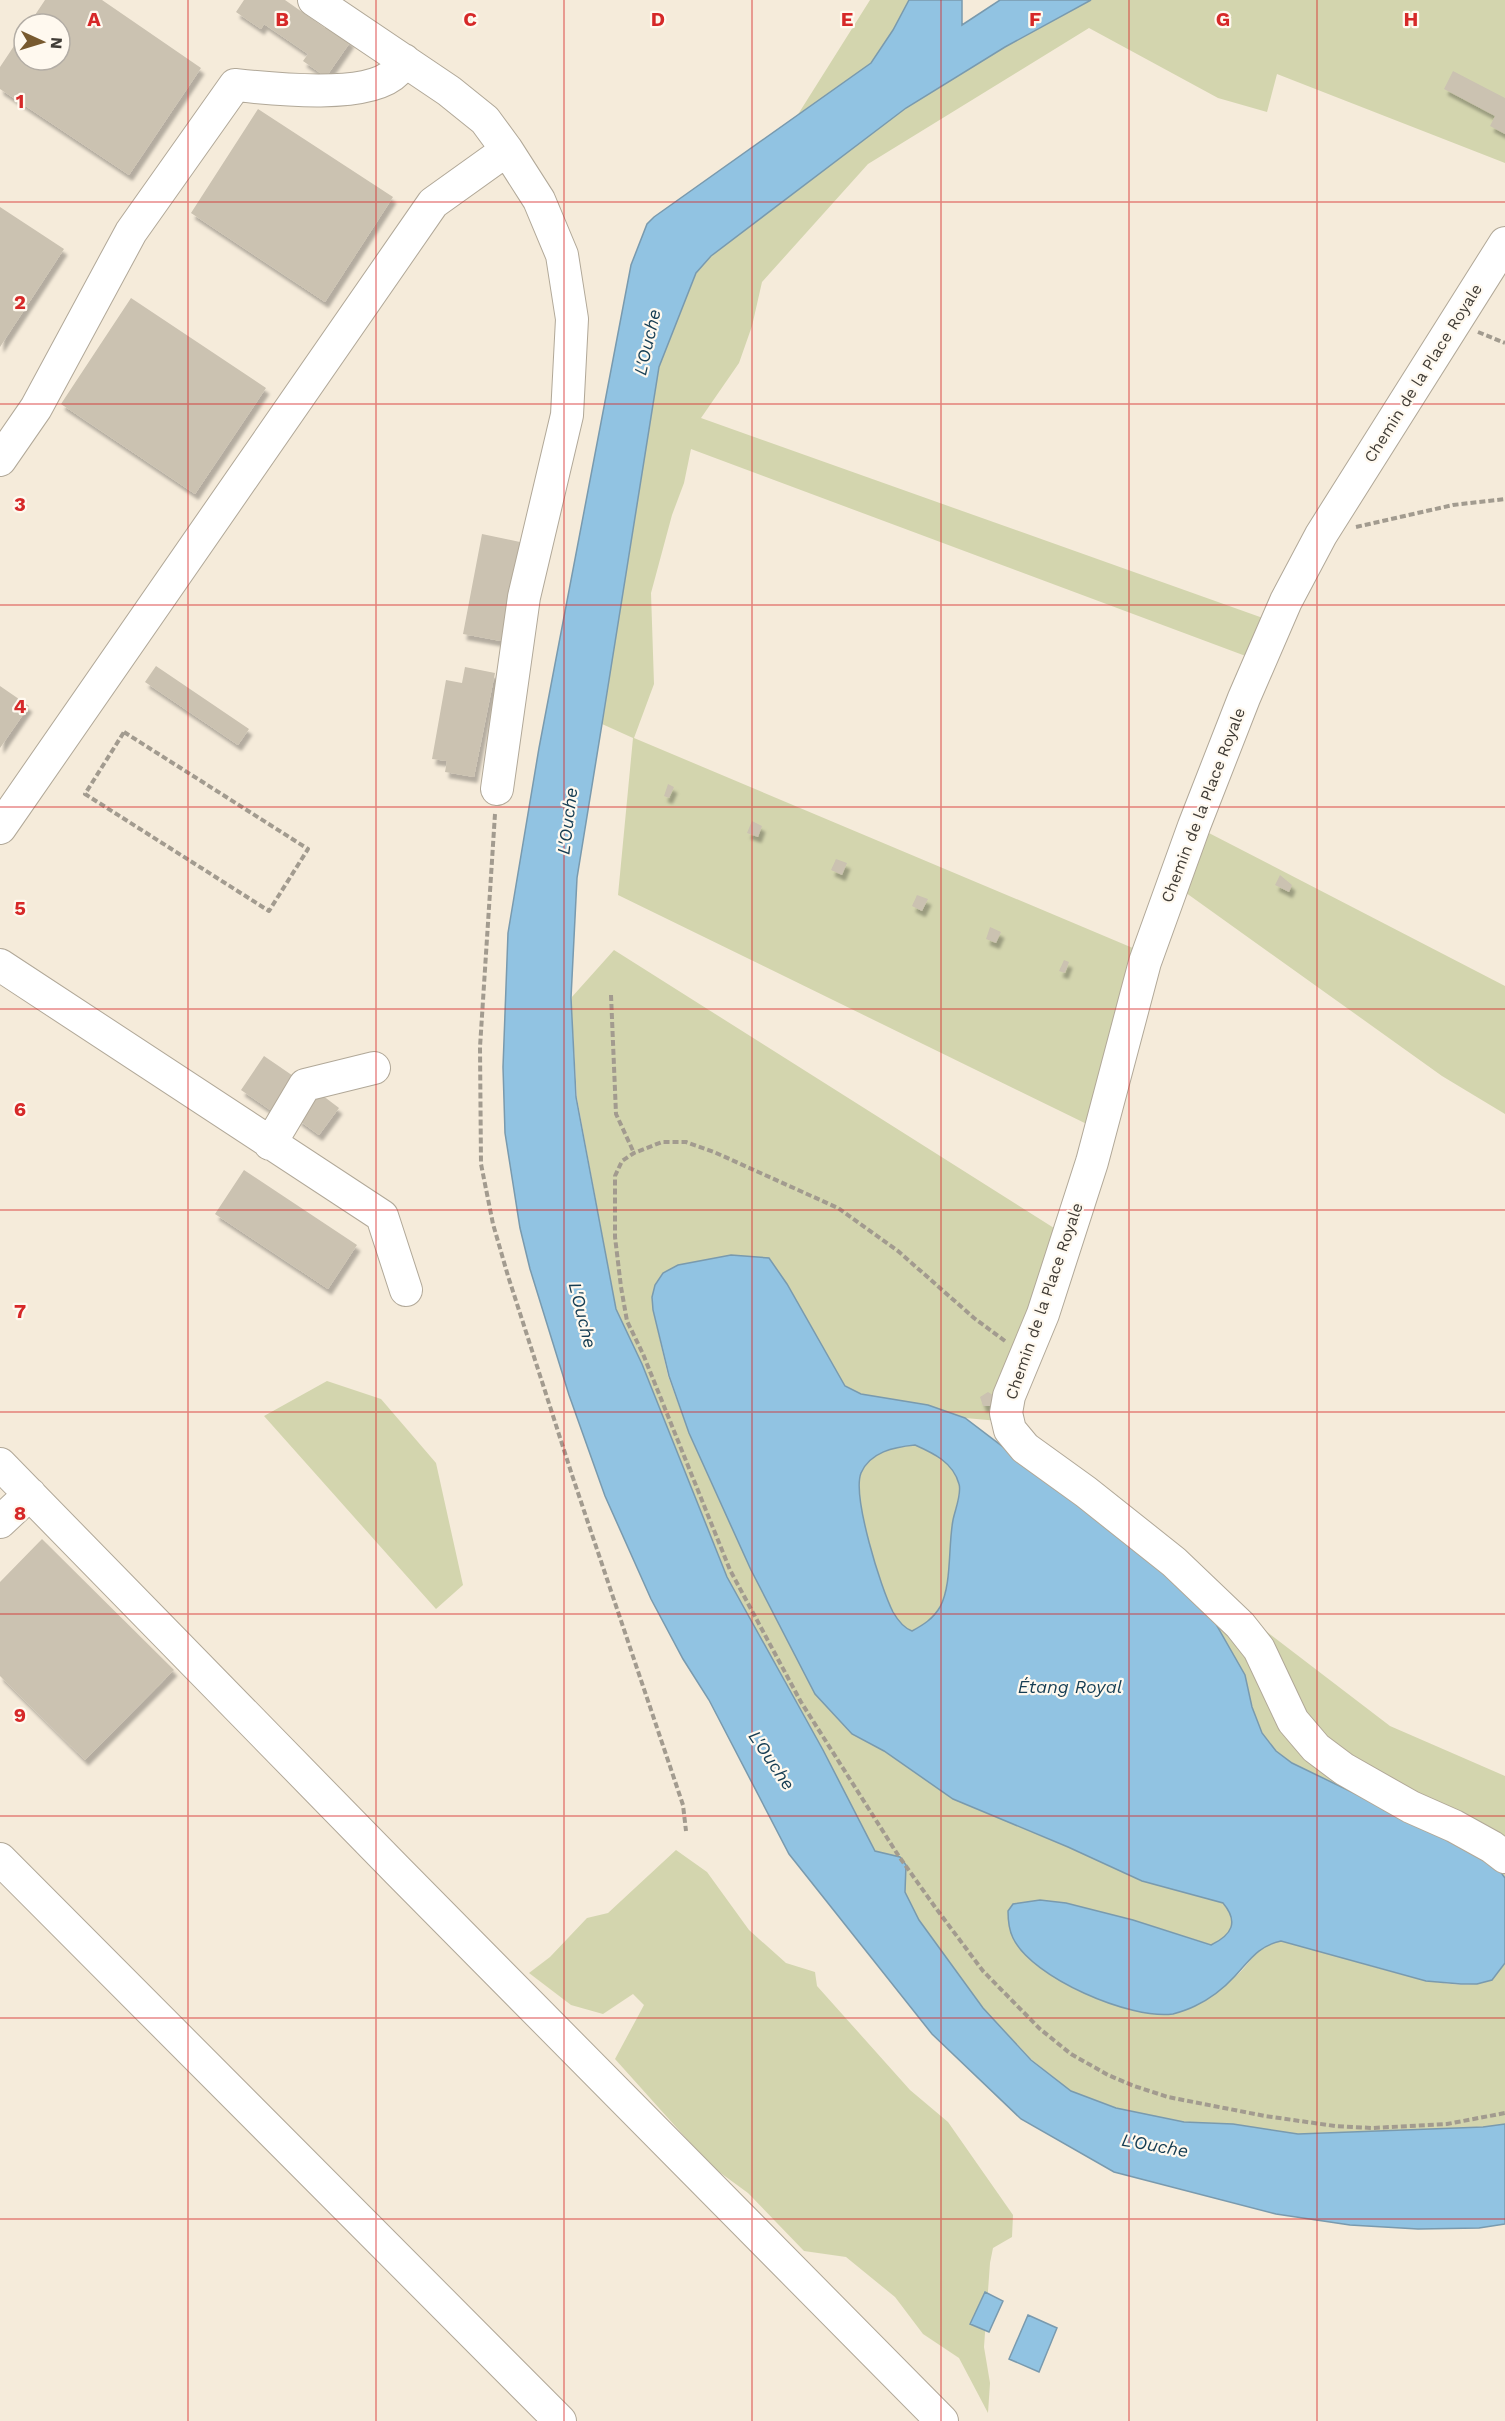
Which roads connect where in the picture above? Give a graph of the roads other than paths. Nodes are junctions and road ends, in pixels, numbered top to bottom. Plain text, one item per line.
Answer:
1 (315, 0) edge
2 (405, 60) junction
3 (507, 150) junction
4 (1505, 243) edge
5 (0, 460) edge
6 (497, 789) road end
7 (0, 828) edge
8 (0, 965) edge
9 (374, 1068) dead end
10 (270, 1144) junction
11 (406, 1290) dead end
12 (0, 1464) edge
13 (30, 1494) junction
14 (0, 1522) edge
15 (1505, 1857) edge
16 (0, 1859) edge
17 (560, 2421) edge
18 (942, 2421) edge

1 - 2 lane
2 - 3 lane
2 - 5 lane
3 - 6 lane
3 - 7 lane
4 - 15 lane, Chemin de la Place Royale
8 - 10 lane
9 - 10 lane
10 - 11 lane
12 - 13 lane
13 - 14 lane
13 - 18 lane
16 - 17 lane

